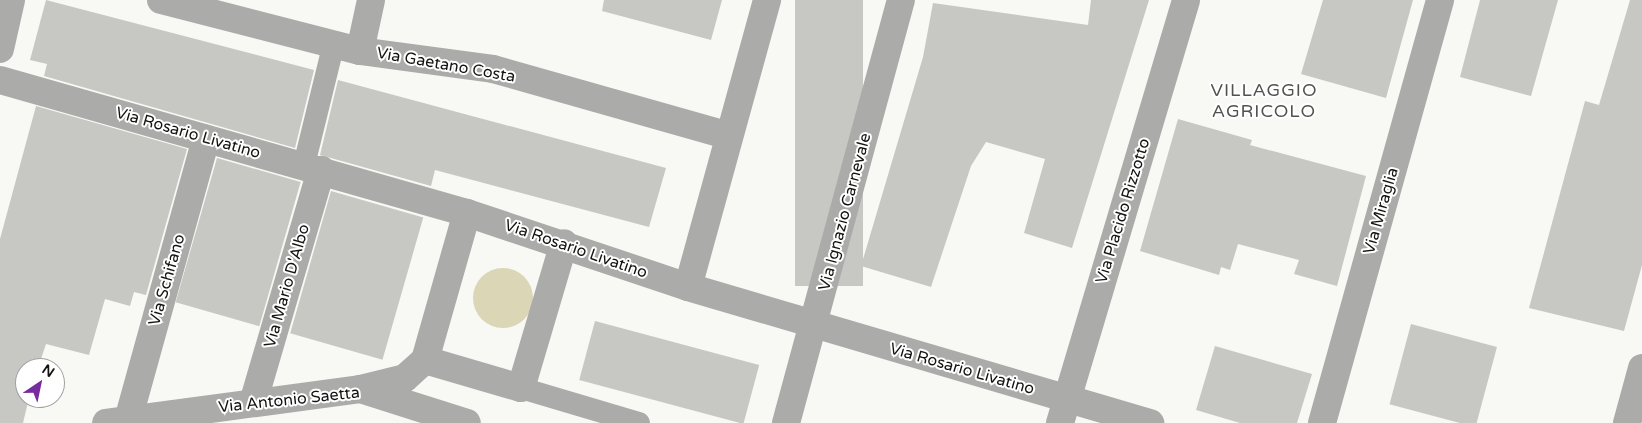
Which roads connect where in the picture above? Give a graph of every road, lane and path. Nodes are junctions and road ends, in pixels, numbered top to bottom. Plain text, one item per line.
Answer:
1 (11, 0) edge
2 (161, 0) edge
3 (371, 0) edge
4 (767, 0) edge
5 (901, 0) edge
6 (1186, 0) edge
7 (1440, 0) edge
8 (334, 43) junction
9 (0, 49) edge
10 (360, 51) junction
11 (0, 80) edge
12 (729, 136) junction
13 (206, 139) junction
14 (312, 167) junction
15 (467, 213) junction
16 (564, 242) junction
17 (688, 288) junction
18 (815, 326) junction
19 (425, 360) junction
20 (1642, 368) edge
21 (520, 388) junction
22 (360, 390) junction
23 (253, 403) junction
24 (1064, 411) edge
25 (117, 422) edge
26 (468, 423) edge
27 (639, 423) edge
28 (786, 423) edge
29 (1150, 423) edge
30 (1322, 423) edge
31 (1627, 423) edge

1 - 9 street
2 - 8 street, Via Gaetano Costa
3 - 10 street
4 - 12 street
5 - 18 street, Via Ignazio Carnevale
6 - 24 street, Via Placido Rizzotto
7 - 30 street, Via Miraglia
8 - 10 street, Via Gaetano Costa
8 - 14 lane
10 - 12 street, Via Gaetano Costa
11 - 13 street, Via Rosario Livatino
12 - 17 street
13 - 14 street, Via Rosario Livatino
13 - 25 street, Via Schifano
14 - 15 street, Via Rosario Livatino
14 - 23 street, Via Mario D'Albo
15 - 16 street, Via Rosario Livatino
15 - 19 street
16 - 17 street, Via Rosario Livatino
16 - 21 street
17 - 18 street, Via Rosario Livatino
18 - 24 street, Via Rosario Livatino
18 - 28 street, Via Ignazio Carnevale
19 - 21 street
19 - 22 street
20 - 31 street
21 - 27 lane
22 - 23 street, Via Antonio Saetta
22 - 26 street, Via Antonio Saetta
23 - 25 street, Via Antonio Saetta
24 - 29 street, Via Rosario Livatino

